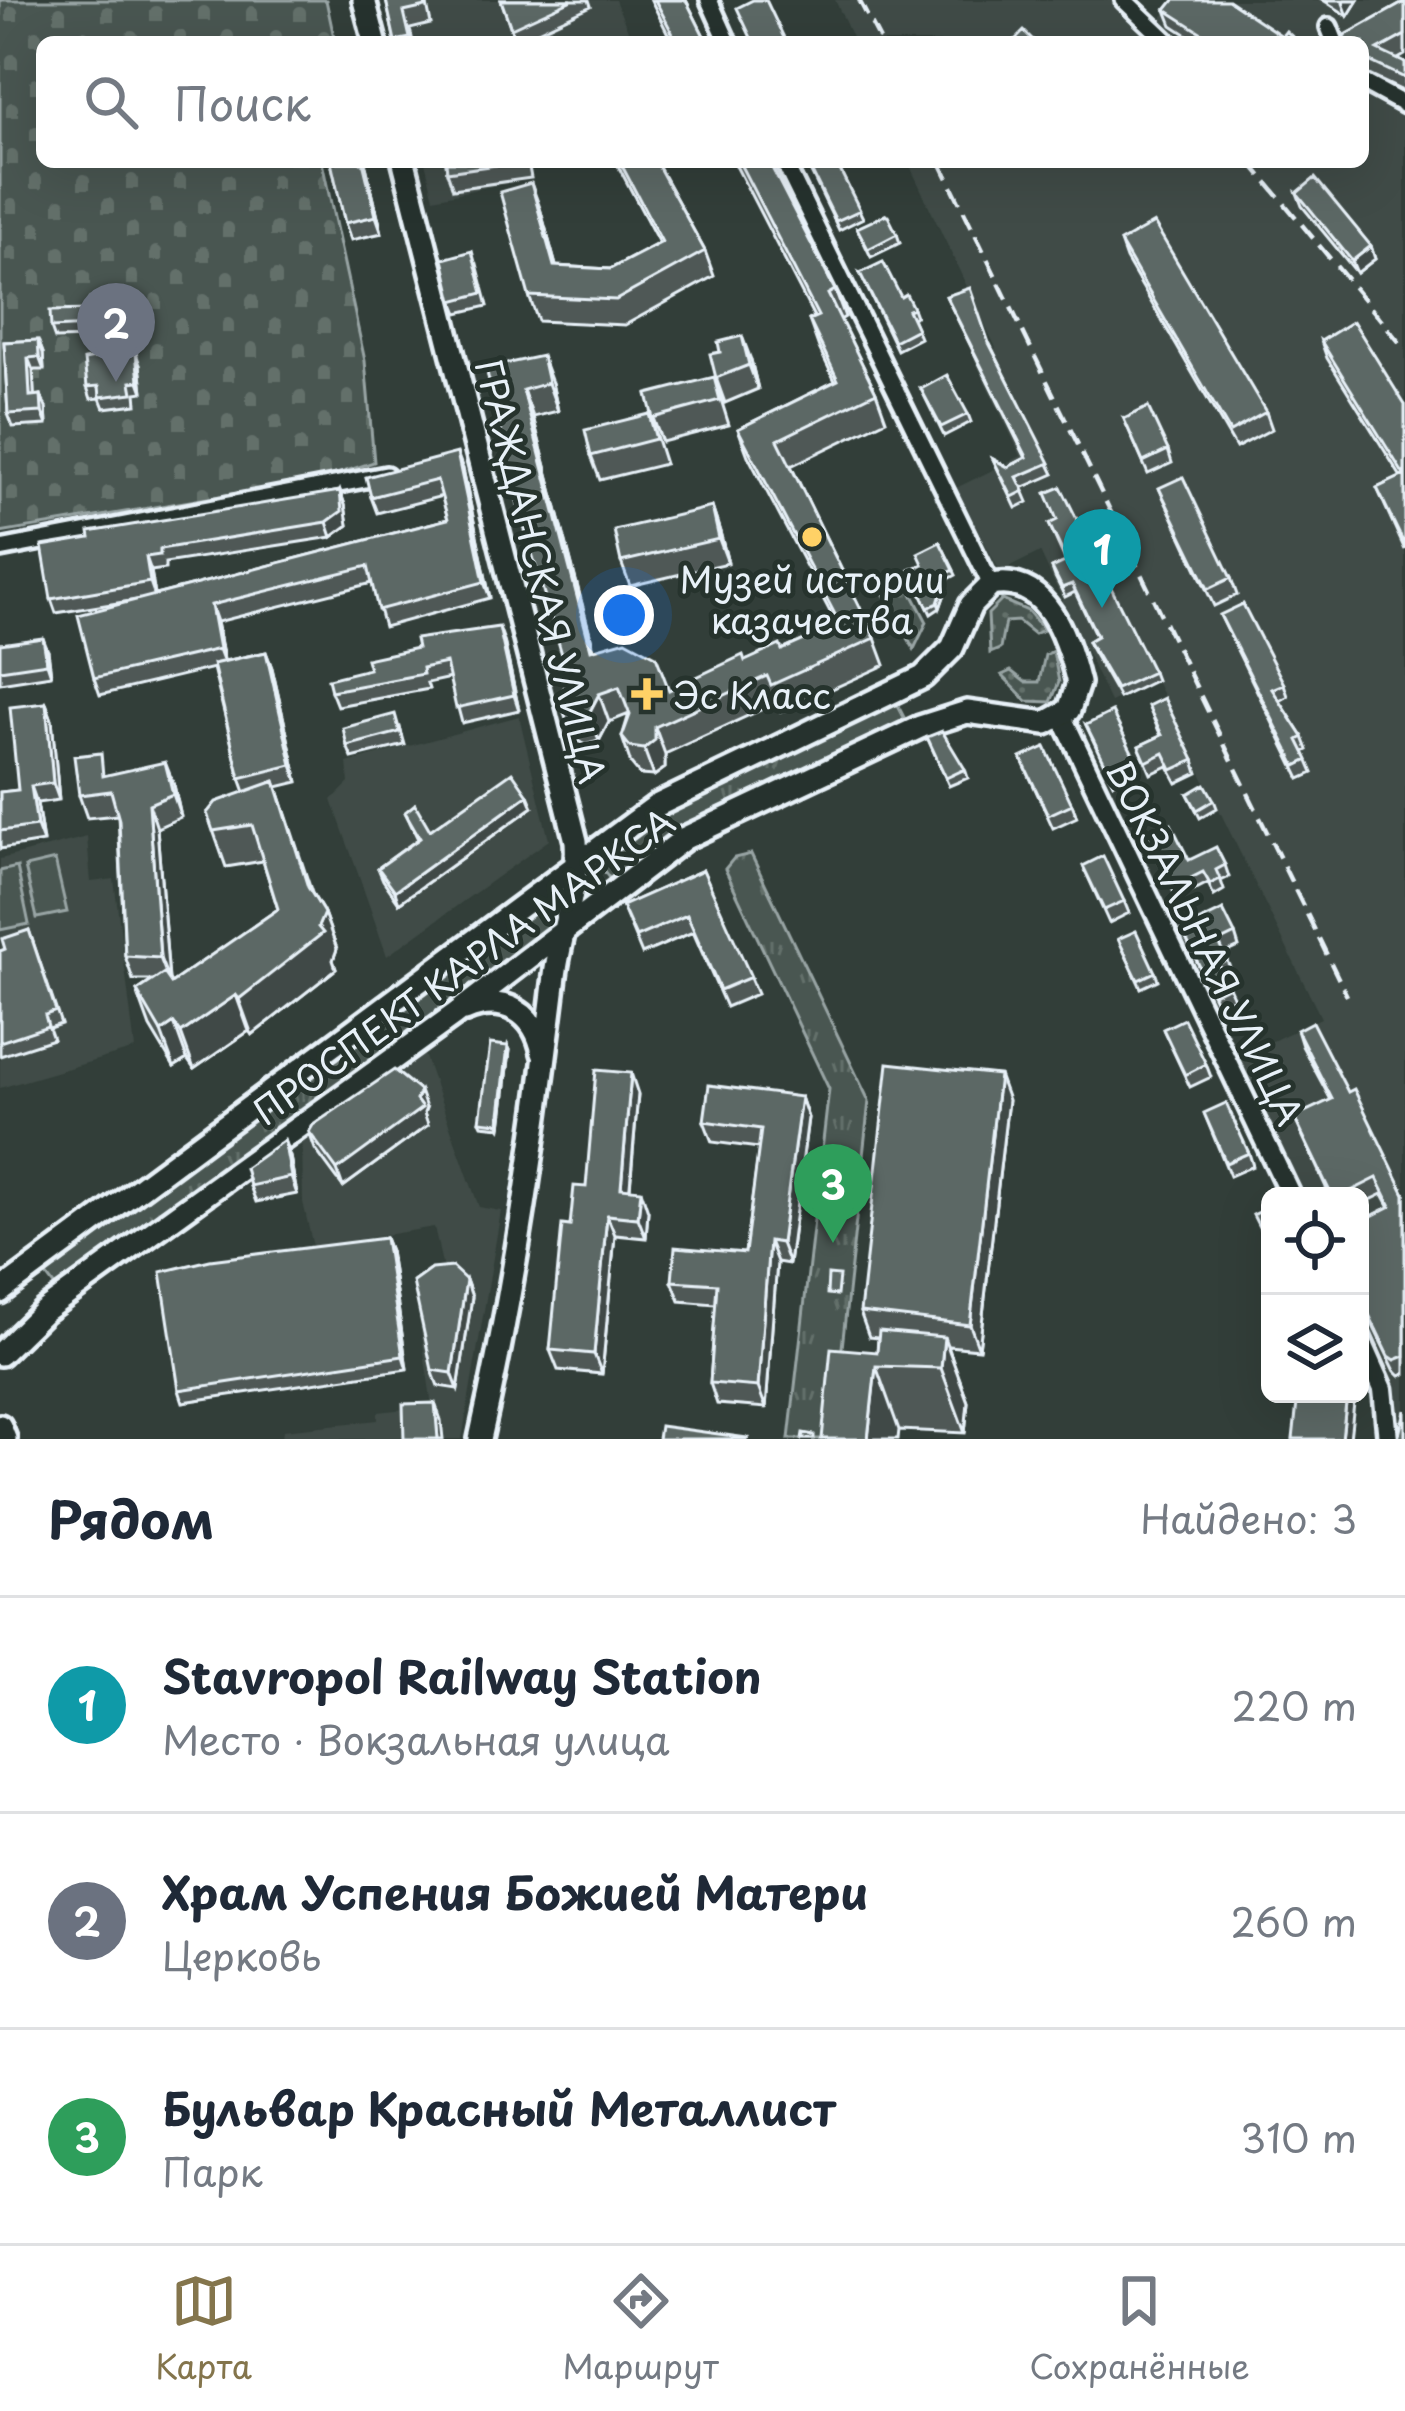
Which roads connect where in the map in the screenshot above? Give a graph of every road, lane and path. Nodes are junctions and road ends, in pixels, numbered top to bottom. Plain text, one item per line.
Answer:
1 (364, 0) edge
2 (709, 0) edge
3 (1124, 0) edge
4 (373, 36) edge
5 (725, 36) edge
6 (1162, 36) edge
7 (1369, 85) edge
8 (1405, 105) edge
9 (405, 168) edge
10 (787, 168) edge
11 (409, 470) edge
12 (0, 549) edge
13 (992, 585) junction
14 (1062, 717) junction
15 (578, 864) junction
16 (561, 931) junction
17 (454, 1015) junction
18 (543, 1071) junction
19 (1288, 1187) edge
20 (0, 1292) edge
21 (0, 1354) edge
22 (1369, 1357) edge
23 (480, 1439) edge
24 (1388, 1439) edge

1 - 4 main road
2 - 5 street
3 - 6 street
7 - 8 street
9 - 15 main road, ГРАЖДАНСКАЯ УЛИЦА
10 - 13 street
11 - 12 street
13 - 14 main road
13 - 15 main road, ПРОСПЕКТ КАРЛА МАРКСА
14 - 16 main road, ПРОСПЕКТ КАРЛА МАРКСА
14 - 19 street, ВОКЗАЛЬНАЯ УЛИЦА
15 - 16 main road, ГРАЖДАНСКАЯ УЛИЦА
15 - 20 main road, ПРОСПЕКТ КАРЛА МАРКСА
16 - 17 main road, ПРОСПЕКТ КАРЛА МАРКСА
16 - 18 main road, ГРАЖДАНСКАЯ УЛИЦА
17 - 18 main road, ГРАЖДАНСКАЯ УЛИЦА
17 - 21 main road, ПРОСПЕКТ КАРЛА МАРКСА
18 - 23 main road, ГРАЖДАНСКАЯ УЛИЦА
22 - 24 street

